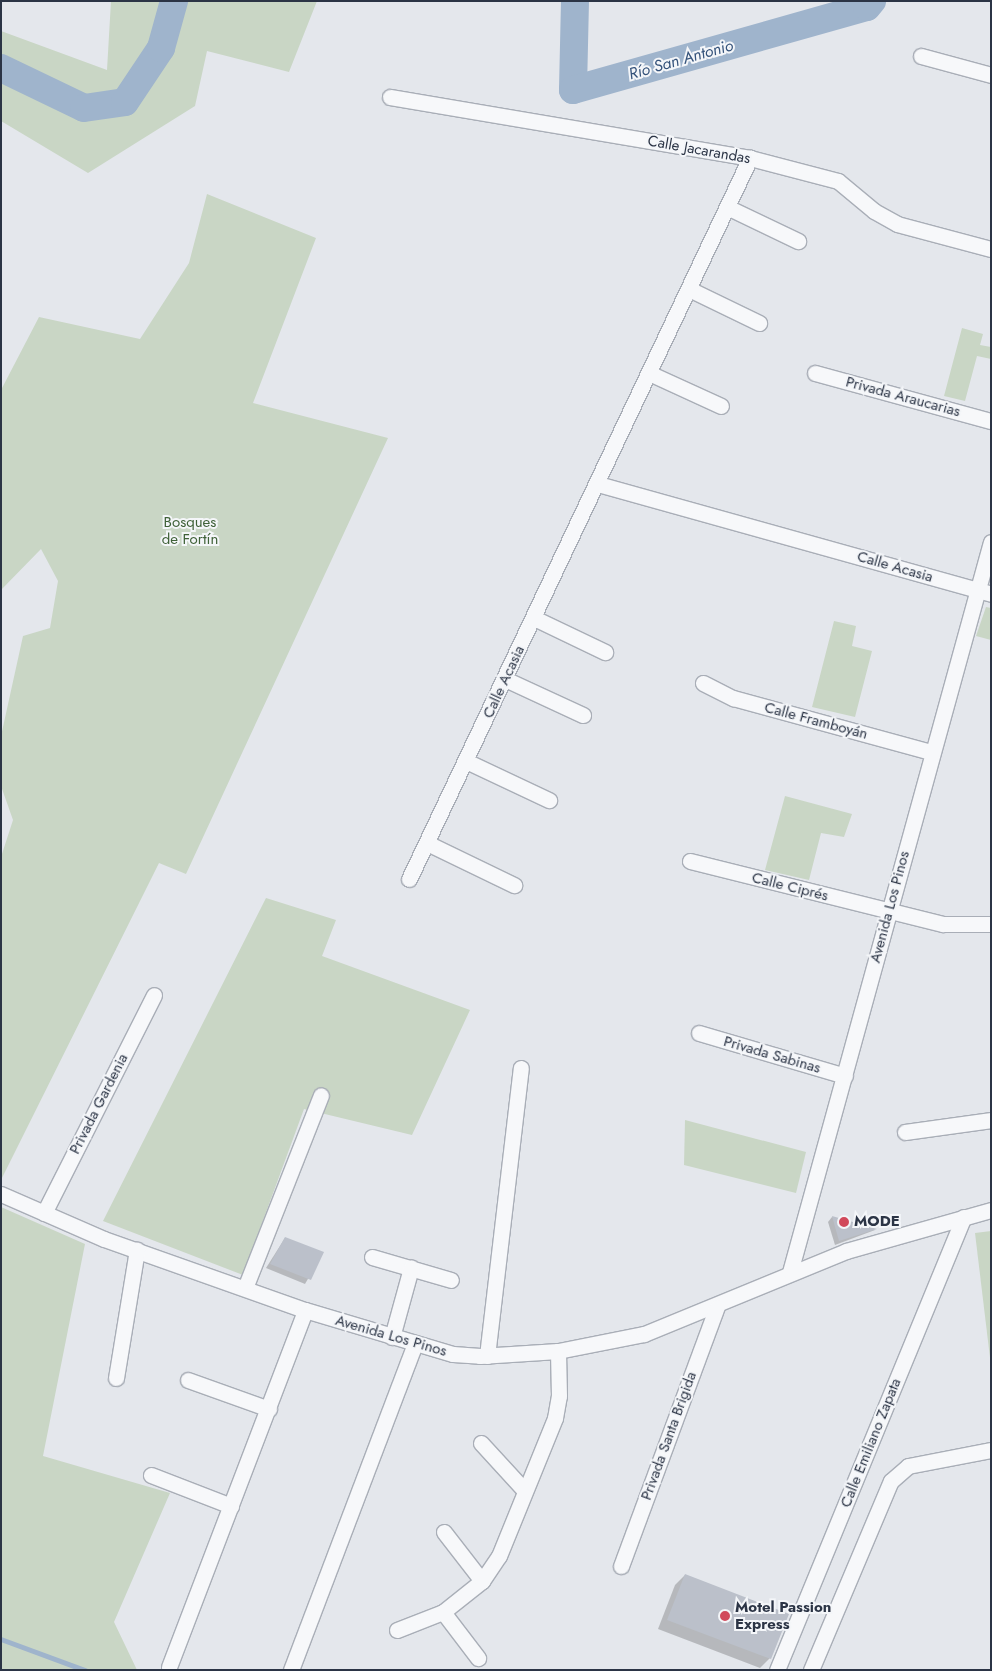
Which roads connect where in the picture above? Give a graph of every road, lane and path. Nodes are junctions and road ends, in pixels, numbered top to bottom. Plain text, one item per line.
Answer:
1 (921, 56) dead end
2 (991, 75) edge
3 (390, 97) dead end
4 (750, 158) junction
5 (727, 207) junction
6 (798, 240) dead end
7 (991, 249) edge
8 (689, 289) junction
9 (759, 323) dead end
10 (814, 372) dead end
11 (649, 373) junction
12 (721, 406) dead end
13 (991, 421) edge
14 (598, 484) junction
15 (991, 542) edge
16 (984, 592) edge
17 (534, 618) junction
18 (605, 652) dead end
19 (506, 679) junction
20 (703, 683) dead end
21 (583, 715) dead end
22 (931, 752) junction
23 (466, 761) junction
24 (550, 800) dead end
25 (427, 843) junction
26 (690, 861) dead end
27 (409, 879) dead end
28 (514, 885) dead end
29 (889, 912) junction
30 (991, 924) edge
31 (154, 995) dead end
32 (699, 1034) dead end
33 (521, 1068) dead end
34 (845, 1076) junction
35 (321, 1095) dead end
36 (991, 1120) edge
37 (905, 1132) dead end
38 (1, 1194) edge
39 (991, 1210) edge
40 (44, 1213) junction
41 (964, 1217) junction
42 (136, 1250) junction
43 (372, 1257) dead end
44 (411, 1268) junction
45 (790, 1272) junction
46 (451, 1280) dead end
47 (245, 1288) junction
48 (717, 1307) junction
49 (305, 1310) junction
50 (392, 1337) junction
51 (416, 1344) junction
52 (558, 1351) junction
53 (487, 1356) junction
54 (116, 1378) dead end
55 (188, 1380) dead end
56 (269, 1409) junction
57 (481, 1443) dead end
58 (991, 1450) edge
59 (151, 1474) dead end
60 (524, 1490) junction
61 (231, 1506) junction
62 (444, 1532) dead end
63 (621, 1566) dead end
64 (482, 1581) junction
65 (443, 1612) junction
66 (397, 1630) dead end
67 (478, 1658) dead end
68 (168, 1667) dead end
69 (291, 1670) edge
70 (777, 1670) edge
71 (811, 1670) edge

1 - 2 street
3 - 4 street, Calle Jacarandas
4 - 5 street, Calle Acasia
4 - 7 street, Calle Jacarandas
5 - 6 street
5 - 8 street, Calle Acasia
8 - 9 street
8 - 11 street, Calle Acasia
10 - 13 street, Privada Araucarias
11 - 12 street
11 - 14 street, Calle Acasia
14 - 16 street, Calle Acasia
14 - 17 street, Calle Acasia
15 - 16 street, Avenida Los Pinos
16 - 22 street, Avenida Los Pinos
17 - 18 street
17 - 19 street, Calle Acasia
19 - 21 street
19 - 23 street, Calle Acasia
20 - 22 street, Calle Framboyán
22 - 29 street, Avenida Los Pinos
23 - 24 street
23 - 25 street, Calle Acasia
25 - 27 street, Calle Acasia
25 - 28 street
26 - 29 street, Calle Ciprés
29 - 30 street, Calle Ciprés
29 - 34 street, Avenida Los Pinos
31 - 40 street, Privada Gardenia
32 - 34 street, Privada Sabinas
33 - 53 street
34 - 45 street, Avenida Los Pinos
35 - 47 street
36 - 37 street
38 - 40 street, Avenida Los Pinos
39 - 41 street, Avenida Los Pinos
40 - 42 street, Avenida Los Pinos
41 - 45 street, Avenida Los Pinos
41 - 70 street, Calle Emiliano Zapata
42 - 47 street, Avenida Los Pinos
42 - 54 street
43 - 44 street
44 - 46 street
44 - 50 street
45 - 48 street, Avenida Los Pinos
47 - 49 street, Avenida Los Pinos
48 - 52 street, Avenida Los Pinos
48 - 63 street, Privada Santa Brigida
49 - 50 street, Avenida Los Pinos
49 - 56 street
50 - 51 street, Avenida Los Pinos
51 - 53 street, Avenida Los Pinos
51 - 69 street
52 - 53 street, Avenida Los Pinos
52 - 60 street
55 - 56 street
56 - 61 street
57 - 60 street
58 - 71 street
59 - 61 street
60 - 64 street
61 - 68 street
62 - 64 street
64 - 65 street
65 - 66 street
65 - 67 street

